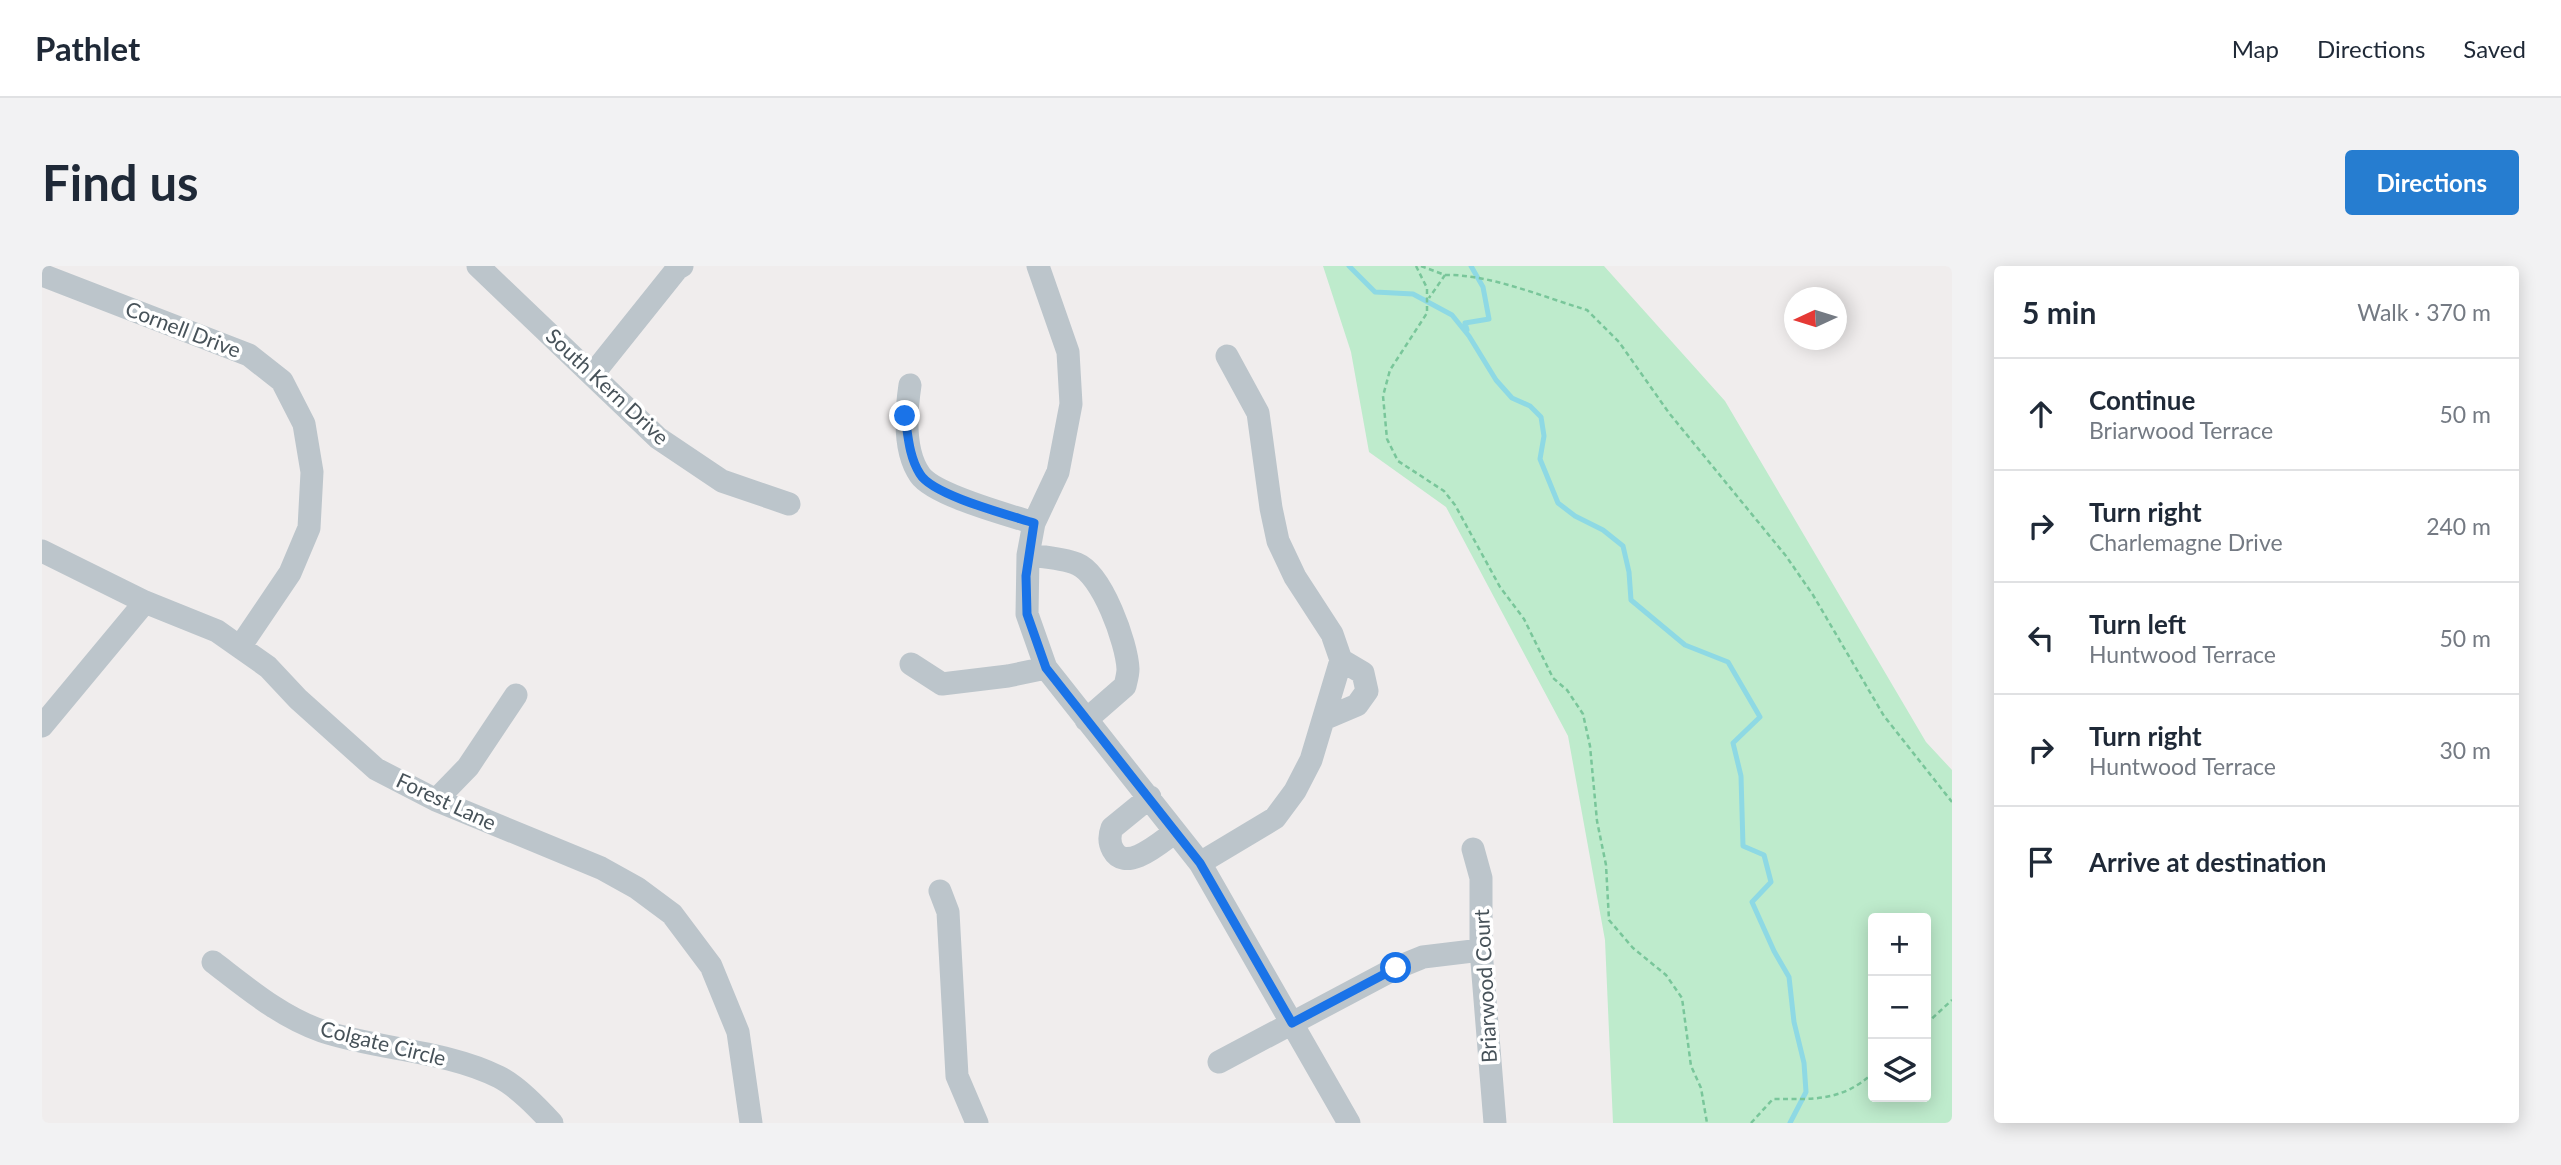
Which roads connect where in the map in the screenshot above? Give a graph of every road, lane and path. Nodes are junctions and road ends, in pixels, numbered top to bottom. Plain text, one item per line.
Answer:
1 (478, 266) edge
2 (682, 266) edge
3 (1038, 266) edge
4 (1416, 266) edge
5 (1421, 266) edge
6 (42, 275) edge
7 (1445, 275) junction
8 (1427, 300) junction
9 (1227, 356) dead end
10 (593, 374) junction
11 (910, 385) dead end
12 (789, 504) dead end
13 (1034, 523) junction
14 (42, 551) edge
15 (1028, 555) junction
16 (145, 602) junction
17 (240, 647) junction
18 (1341, 660) junction
19 (911, 664) dead end
20 (1046, 668) junction
21 (516, 695) dead end
22 (1324, 719) junction
23 (1086, 720) junction
24 (42, 726) edge
25 (1150, 797) junction
26 (436, 800) junction
27 (1952, 802) edge
28 (1175, 832) junction
29 (1474, 849) dead end
30 (1200, 863) junction
31 (940, 891) dead end
32 (1481, 950) junction
33 (213, 962) dead end
34 (1952, 1000) edge
35 (1931, 1019) edge
36 (1292, 1023) junction
37 (1219, 1062) dead end
38 (1868, 1078) edge
39 (552, 1123) edge
40 (751, 1123) edge
41 (977, 1123) edge
42 (1349, 1123) edge
43 (1495, 1123) edge
44 (1707, 1123) edge
45 (1751, 1123) edge

1 - 10 street, South Kern Drive
2 - 10 street
3 - 13 street
4 - 8 path
5 - 7 path
6 - 17 street, Cornell Drive
7 - 8 path
7 - 27 path
8 - 44 path
9 - 18 street
10 - 12 street, South Kern Drive
11 - 13 street
13 - 15 street
14 - 16 street, Forest Lane
15 - 20 street
15 - 23 street
16 - 17 street, Forest Lane
16 - 24 street
17 - 26 street, Forest Lane
18 - 22 street
18 - 22 street
19 - 20 street
20 - 23 street
21 - 26 street
22 - 30 street
23 - 25 street
25 - 28 street
25 - 28 street
26 - 40 street, Forest Lane
28 - 30 street
29 - 32 street, Briarwood Court
30 - 36 street
31 - 41 street
32 - 36 street
32 - 43 street, Briarwood Court
33 - 39 street, Colgate Circle
34 - 35 path
36 - 37 street
36 - 42 street
38 - 45 path

